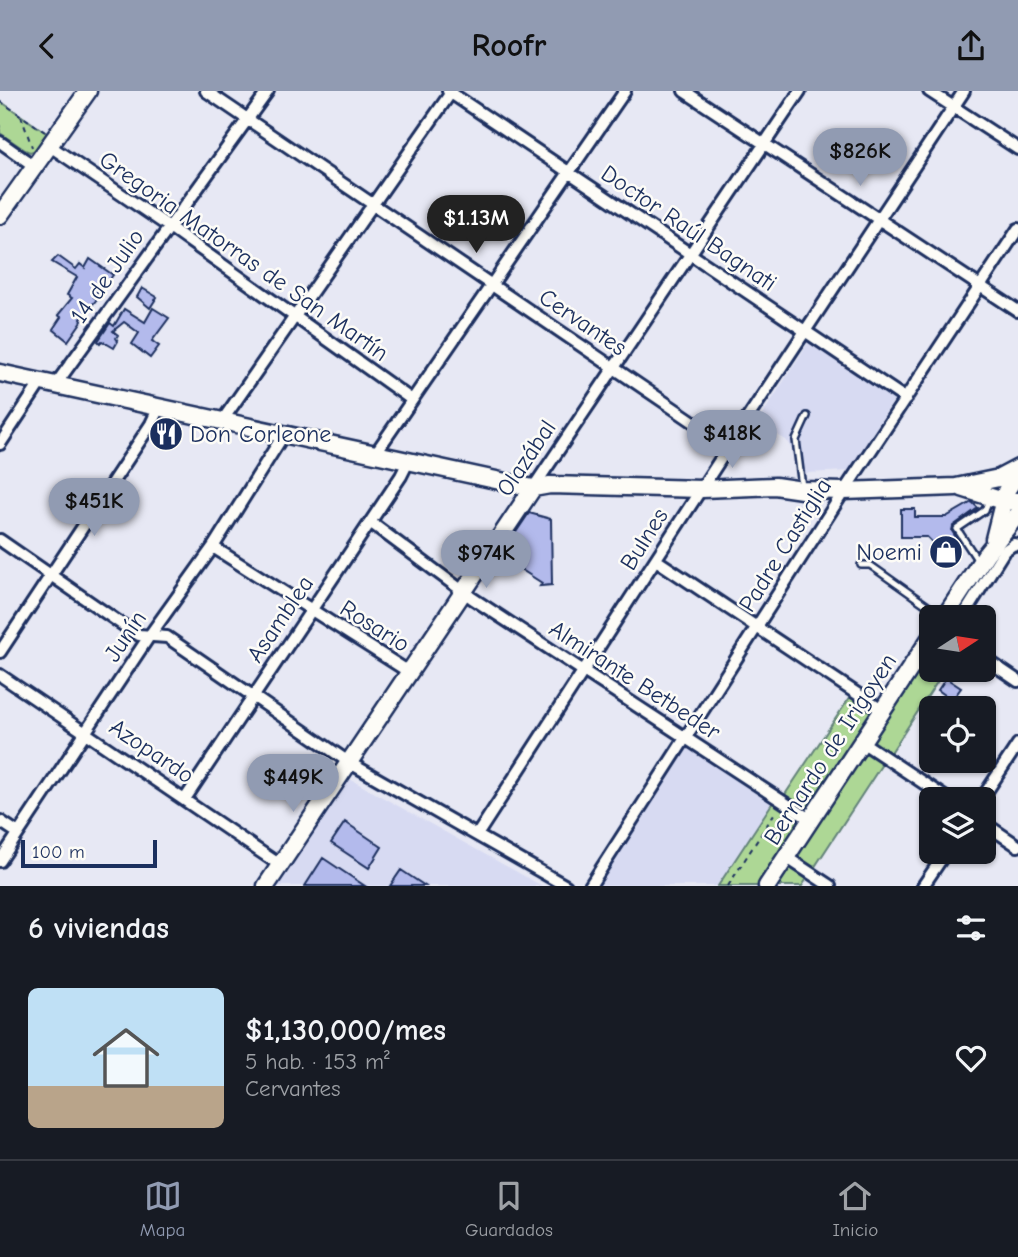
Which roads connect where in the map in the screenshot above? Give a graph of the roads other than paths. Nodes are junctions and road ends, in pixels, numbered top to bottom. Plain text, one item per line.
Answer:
1 (88, 91) edge
2 (206, 91) edge
3 (268, 91) edge
4 (625, 91) edge
5 (684, 91) edge
6 (800, 91) edge
7 (929, 91) edge
8 (964, 91) edge
9 (450, 92) edge
10 (954, 107) junction
11 (248, 120) junction
12 (0, 142) edge
13 (764, 145) junction
14 (1018, 149) edge
15 (40, 151) junction
16 (570, 173) junction
17 (374, 205) junction
18 (0, 215) edge
19 (879, 219) junction
20 (168, 226) junction
21 (1018, 229) edge
22 (691, 256) junction
23 (492, 285) junction
24 (981, 286) junction
25 (1018, 311) edge
26 (296, 316) junction
27 (804, 331) junction
28 (614, 368) junction
29 (0, 373) edge
30 (48, 383) junction
31 (906, 399) junction
32 (412, 400) junction
33 (159, 407) junction
34 (807, 416) dead end
35 (222, 421) junction
36 (284, 434) junction
37 (0, 444) edge
38 (729, 446) junction
39 (375, 454) junction
40 (408, 462) junction
41 (1018, 471) edge
42 (956, 487) junction
43 (533, 488) junction
44 (803, 490) junction
45 (844, 491) junction
46 (698, 494) junction
47 (1004, 499) edge
48 (1018, 515) edge
49 (370, 522) junction
50 (0, 541) edge
51 (1018, 545) edge
52 (213, 547) junction
53 (983, 559) junction
54 (656, 560) junction
55 (861, 565) dead end
56 (50, 577) junction
57 (463, 591) junction
58 (926, 605) edge
59 (953, 605) edge
60 (970, 605) edge
61 (312, 610) junction
62 (758, 627) junction
63 (150, 635) junction
64 (0, 652) edge
65 (919, 656) edge
66 (996, 667) edge
67 (409, 672) junction
68 (584, 672) junction
69 (0, 675) edge
70 (1018, 681) edge
71 (254, 696) junction
72 (883, 711) junction
73 (87, 733) junction
74 (685, 737) junction
75 (862, 742) junction
76 (1018, 744) edge
77 (350, 763) junction
78 (929, 787) edge
79 (990, 787) edge
80 (185, 799) junction
81 (810, 820) junction
82 (0, 821) edge
83 (996, 831) edge
84 (18, 834) junction
85 (477, 835) junction
86 (1018, 846) edge
87 (786, 857) junction
88 (0, 861) edge
89 (938, 864) edge
90 (280, 865) junction
91 (265, 886) edge
92 (566, 886) edge
93 (590, 886) edge
94 (767, 886) edge
95 (830, 886) edge
96 (923, 886) edge

1 - 15 street
2 - 11 street, Cervantes
3 - 11 street, 14 de Julio
4 - 16 street
5 - 13 street
6 - 13 street, Olazábal
7 - 10 street
8 - 10 street, Bulnes
9 - 16 street, Doctor Raúl Bagnati
9 - 17 street
10 - 14 street
10 - 19 street, Bulnes
11 - 17 street, Cervantes
11 - 20 street, 14 de Julio
12 - 15 street, Gregoria Matorras de San Martín
13 - 19 street
13 - 22 street, Olazábal
15 - 18 street
15 - 20 street, Gregoria Matorras de San Martín
16 - 22 street, Doctor Raúl Bagnati
16 - 23 street
17 - 23 street, Cervantes
17 - 26 street
19 - 24 street
19 - 27 street, Bulnes
20 - 26 street, Gregoria Matorras de San Martín
20 - 30 street, 14 de Julio
21 - 24 street, Padre Castiglia
22 - 27 street, Doctor Raúl Bagnati
22 - 28 street, Olazábal
23 - 28 street, Cervantes
23 - 32 street
24 - 25 street
24 - 31 street, Padre Castiglia
26 - 32 street, Gregoria Matorras de San Martín
26 - 35 street
27 - 31 street, Doctor Raúl Bagnati
27 - 38 street, Bulnes
28 - 38 street, Cervantes
28 - 43 street, Olazábal
29 - 30 street
30 - 33 street
30 - 37 street, 14 de Julio
31 - 45 street, Padre Castiglia
32 - 39 street
33 - 35 street
33 - 56 street
34 - 44 lane
35 - 36 street
36 - 39 street
36 - 52 street, Junín
38 - 46 street, Bulnes
39 - 40 street
40 - 43 street
40 - 49 street, Asamblea
41 - 42 street
41 - 47 street
42 - 45 street
42 - 47 street
43 - 46 street
43 - 57 street, Olazábal
44 - 45 street
44 - 46 street
45 - 62 street, Padre Castiglia
46 - 54 street, Bulnes
47 - 53 street
47 - 53 lane
48 - 53 street
49 - 57 street, Almirante Betbeder
49 - 61 street, Asamblea
50 - 56 street
51 - 60 street
52 - 61 street, Rosario
52 - 63 street, Junín
53 - 59 street
54 - 62 street
54 - 68 street, Bulnes
55 - 58 lane
56 - 63 street
56 - 64 street
57 - 67 street, Olazábal
57 - 68 street, Almirante Betbeder
61 - 67 street, Rosario
61 - 71 street, Asamblea
62 - 72 street
62 - 74 street, Padre Castiglia
63 - 71 street
63 - 73 street, Junín
65 - 72 street, Bernardo de Irigoyen
66 - 70 street
67 - 77 street, Olazábal
68 - 74 street, Almirante Betbeder
68 - 85 street, Bulnes
69 - 73 street, Azopardo
71 - 77 street
71 - 80 street, Asamblea
72 - 75 street, Bernardo de Irigoyen
73 - 80 street, Azopardo
73 - 84 street, Junín
74 - 81 street, Almirante Betbeder
74 - 93 street, Padre Castiglia
75 - 78 street
75 - 81 street, Bernardo de Irigoyen
76 - 79 street
77 - 85 street
77 - 90 street, Olazábal
80 - 90 street, Azopardo
81 - 87 street, Bernardo de Irigoyen
82 - 84 street
83 - 86 street
84 - 88 street, Junín
85 - 92 street
87 - 94 street, Bernardo de Irigoyen
87 - 95 street
89 - 96 street
90 - 91 street, Olazábal

